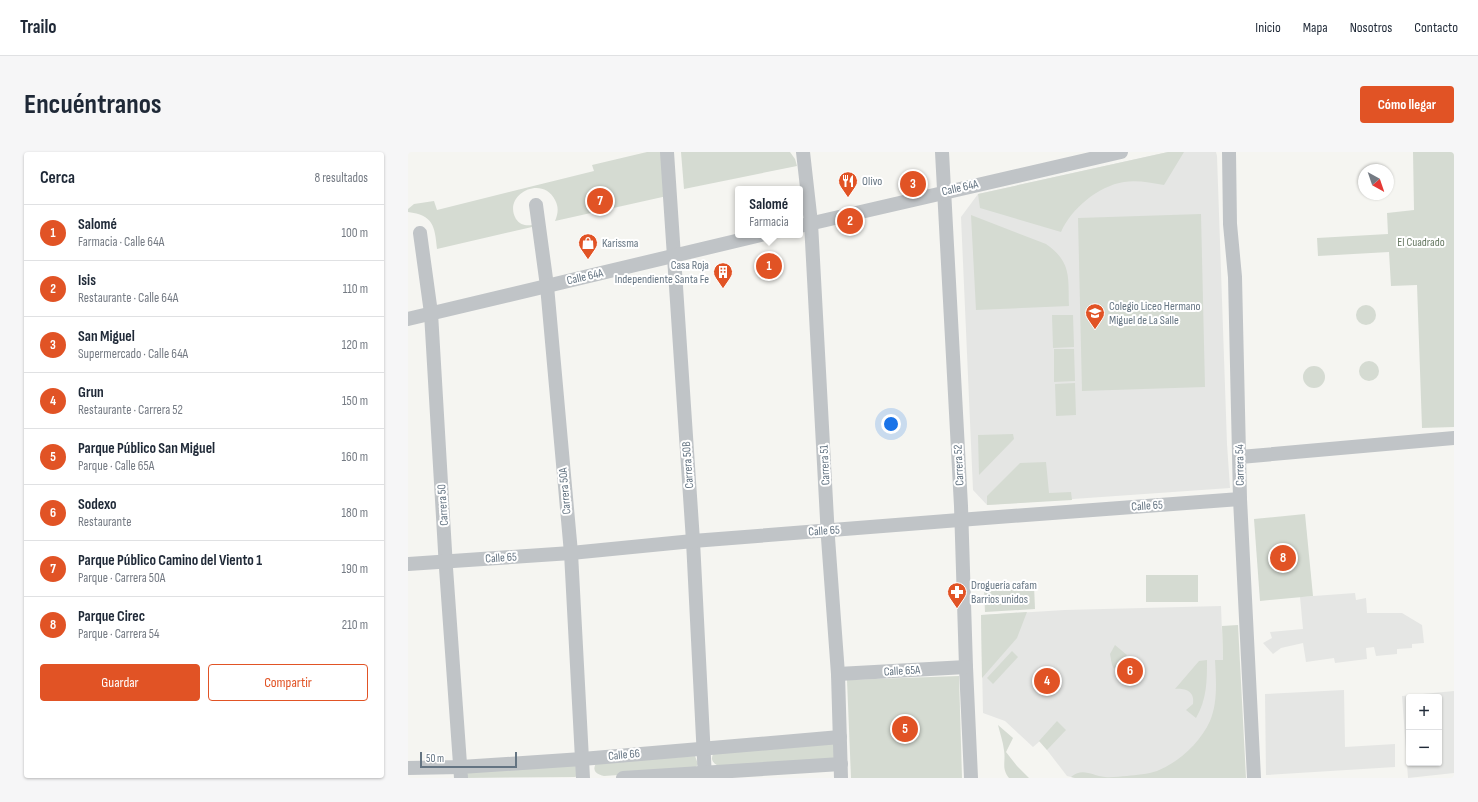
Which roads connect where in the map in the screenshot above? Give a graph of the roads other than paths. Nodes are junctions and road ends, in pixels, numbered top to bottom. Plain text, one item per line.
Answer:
1 (667, 152) edge
2 (803, 152) edge
3 (942, 152) edge
4 (1121, 152) edge
5 (1229, 152) edge
6 (945, 191) junction
7 (536, 205) dead end
8 (806, 224) edge
9 (420, 233) dead end
10 (748, 238) edge
11 (673, 256) junction
12 (547, 286) junction
13 (431, 314) junction
14 (408, 319) edge
15 (1454, 438) edge
16 (1240, 457) junction
17 (1240, 499) junction
18 (962, 520) junction
19 (828, 531) junction
20 (693, 541) junction
21 (571, 553) junction
22 (446, 562) junction
23 (408, 564) edge
24 (966, 667) junction
25 (838, 674) junction
26 (840, 737) junction
27 (703, 748) junction
28 (582, 759) junction
29 (841, 764) junction
30 (408, 768) edge
31 (461, 772) edge
32 (705, 776) edge
33 (583, 778) edge
34 (623, 778) edge
35 (841, 778) edge
36 (971, 778) edge
37 (1254, 778) edge

1 - 11 street, Carrera 50B
2 - 8 street, Carrera 51
3 - 6 street, Carrera 52
4 - 6 street, Calle 64A
5 - 16 street, Carrera 54
6 - 8 street, Calle 64A
6 - 18 street, Carrera 52
7 - 12 street, Carrera 50A
8 - 19 street, Carrera 51
9 - 13 street, Carrera 50
10 - 11 street, Calle 64A
11 - 12 street, Calle 64A
11 - 20 street, Carrera 50B
12 - 13 street, Calle 64A
12 - 21 street, Carrera 50A
13 - 14 street, Calle 64A
13 - 22 street, Carrera 50
15 - 16 street
16 - 17 street, Carrera 54
17 - 18 street, Calle 65
17 - 37 street, Carrera 54
18 - 19 street, Calle 65
18 - 24 street, Carrera 52
19 - 20 street, Calle 65
19 - 25 street, Carrera 51
20 - 21 street, Calle 65
20 - 27 street, Carrera 50B
21 - 22 street, Calle 65
21 - 28 street, Carrera 50A
22 - 23 street, Calle 65
22 - 31 street, Carrera 50
24 - 25 street, Calle 65A
24 - 36 street, Carrera 52
25 - 26 street, Carrera 51
26 - 27 street, Calle 66
26 - 29 street, Carrera 51
27 - 28 street, Calle 66
27 - 32 street, Carrera 50B
28 - 31 street, Calle 66
28 - 33 street, Carrera 50A
29 - 32 street, Calle 66
29 - 35 street, Carrera 51
30 - 31 street, Calle 66
32 - 34 street, Calle 66

